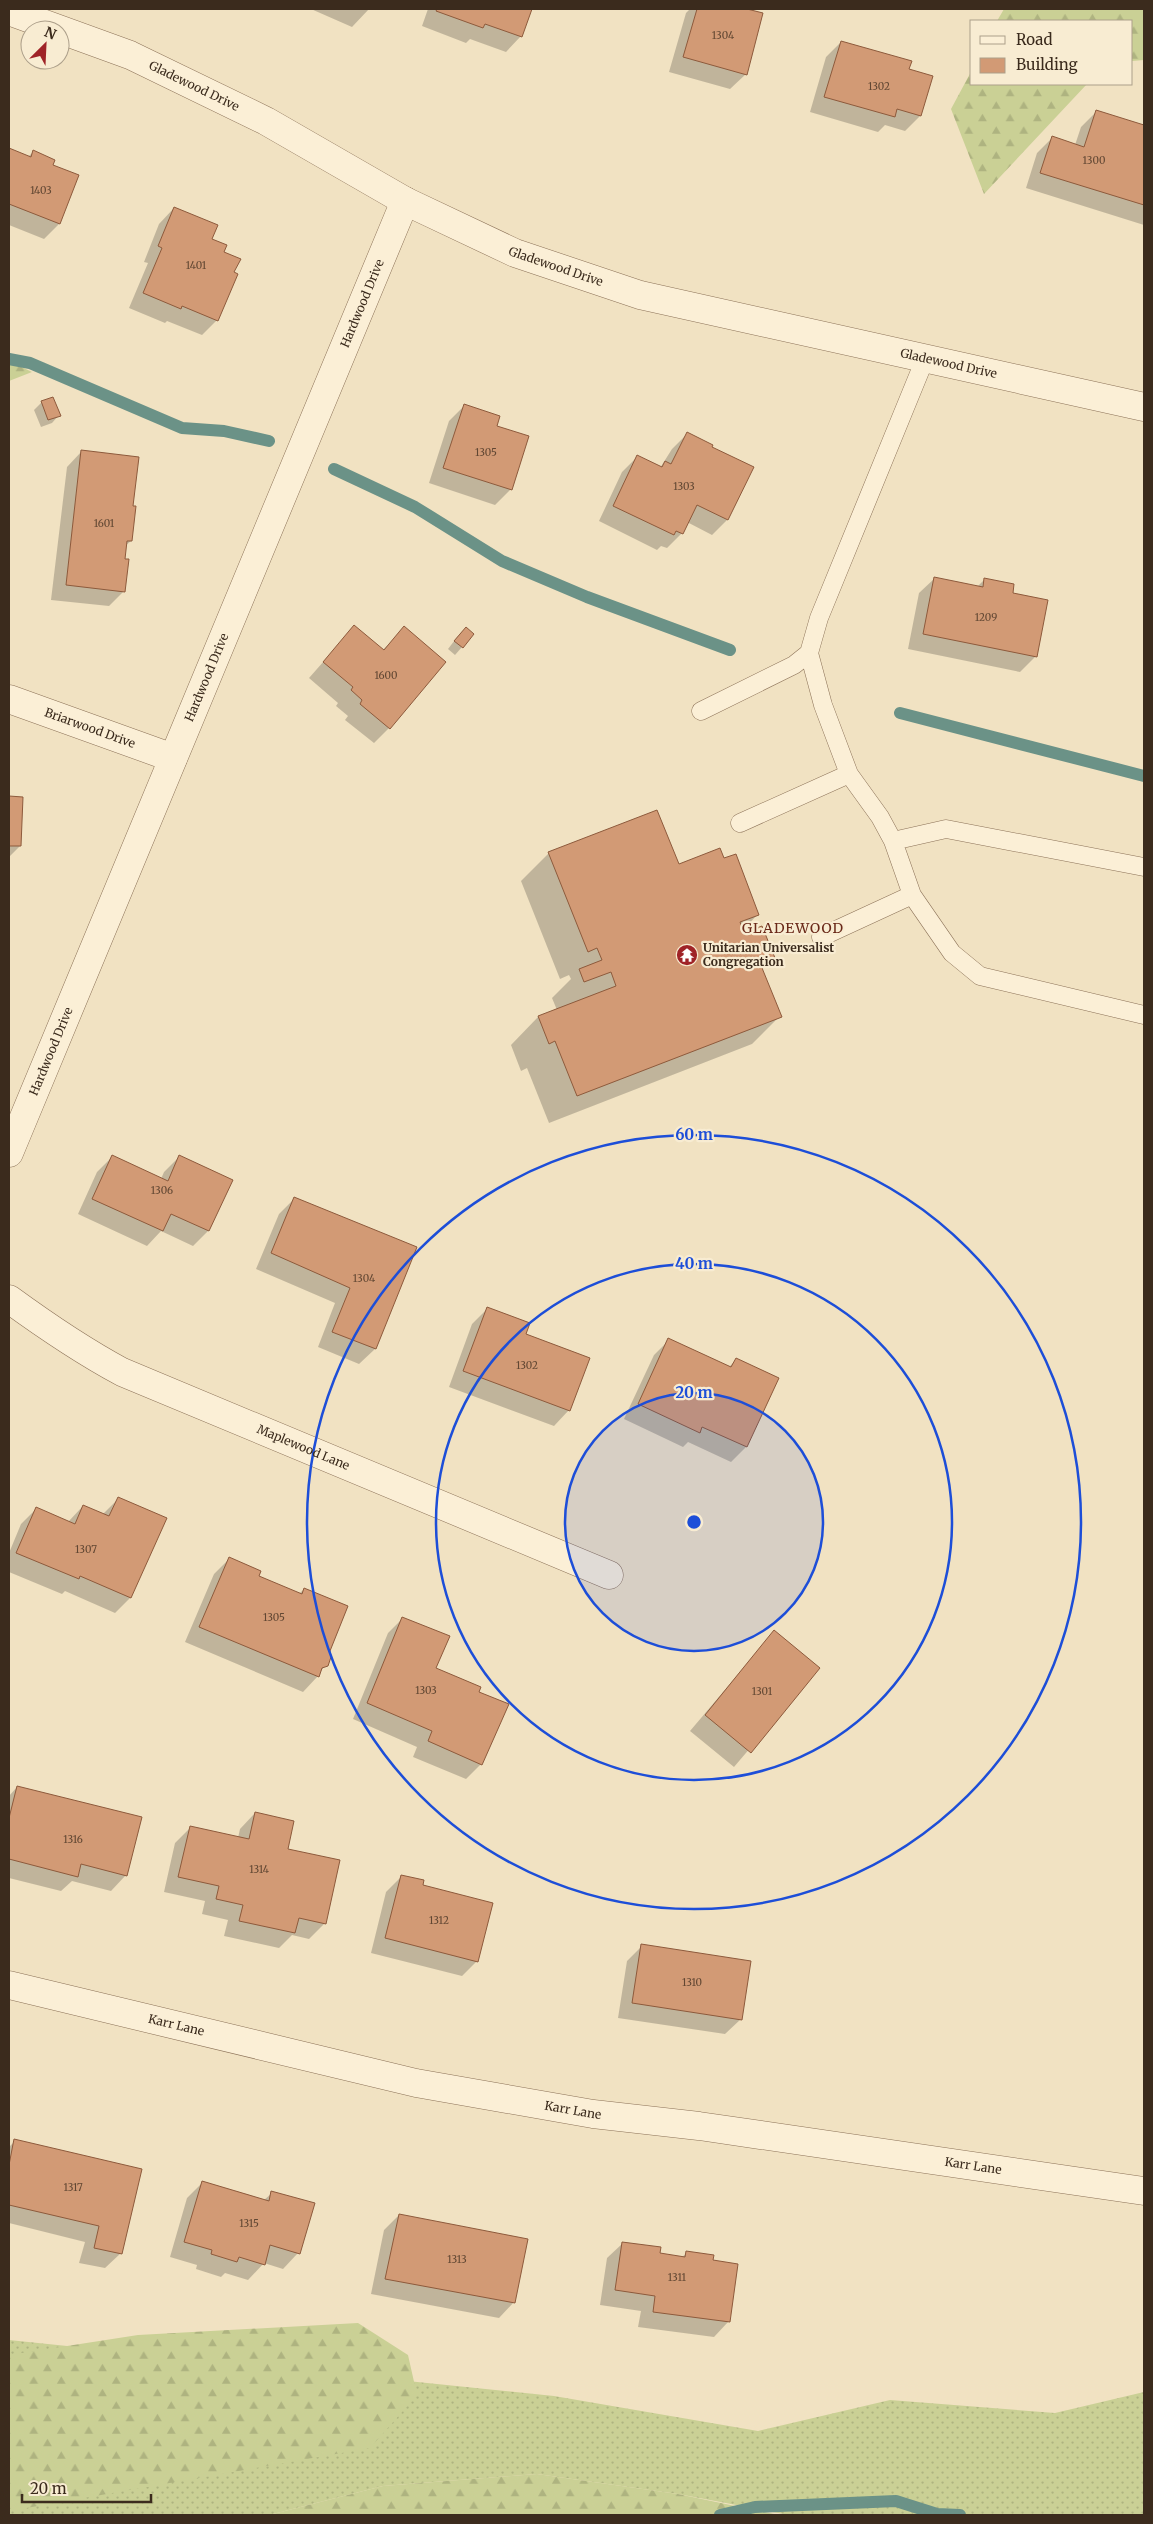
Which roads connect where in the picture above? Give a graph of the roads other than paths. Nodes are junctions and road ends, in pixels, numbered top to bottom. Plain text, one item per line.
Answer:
1 (9, 10) edge
2 (405, 201) junction
3 (925, 359) junction
4 (1144, 407) edge
5 (809, 653) junction
6 (9, 699) edge
7 (701, 711) dead end
8 (173, 758) junction
9 (849, 774) junction
10 (740, 823) dead end
11 (893, 841) junction
12 (1144, 867) edge
13 (912, 895) junction
14 (821, 937) dead end
15 (1144, 1015) edge
16 (9, 1153) edge
17 (9, 1298) edge
18 (609, 1575) dead end
19 (9, 1985) edge
20 (1144, 2191) edge

1 - 2 street, Gladewood Drive
2 - 3 street, Gladewood Drive
2 - 8 street, Hardwood Drive
3 - 4 street, Gladewood Drive
3 - 5 lane
5 - 7 lane
5 - 9 lane
6 - 8 street, Briarwood Drive
8 - 16 street, Hardwood Drive
9 - 10 lane
9 - 11 lane
11 - 12 lane
11 - 13 lane
13 - 14 lane
13 - 15 lane
17 - 18 street, Maplewood Lane
19 - 20 street, Karr Lane

